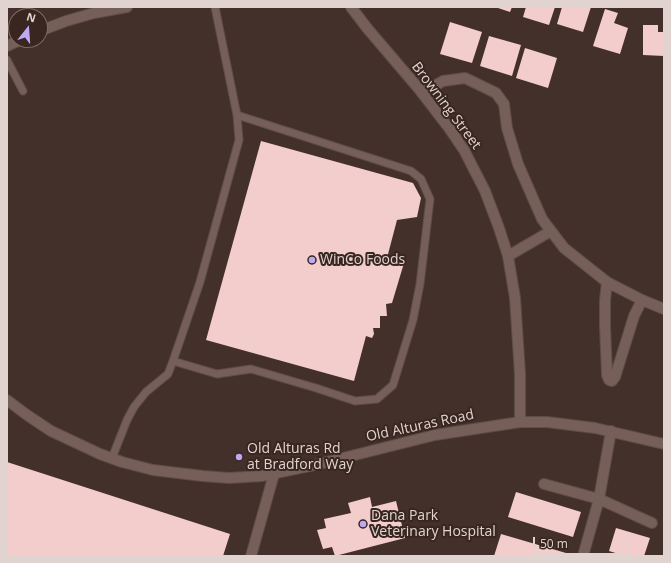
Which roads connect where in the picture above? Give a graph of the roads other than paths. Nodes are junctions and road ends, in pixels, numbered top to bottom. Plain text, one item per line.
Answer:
1 (127, 7) edge
2 (215, 7) edge
3 (351, 7) edge
4 (48, 28) edge
5 (7, 60) edge
6 (23, 91) dead end
7 (422, 93) junction
8 (237, 116) junction
9 (550, 231) junction
10 (508, 256) junction
11 (608, 282) junction
12 (642, 300) junction
13 (664, 308) edge
14 (173, 360) junction
15 (7, 400) edge
16 (520, 422) junction
17 (611, 431) junction
18 (664, 444) edge
19 (112, 458) junction
20 (274, 474) junction
21 (544, 484) dead end
22 (599, 499) junction
23 (652, 523) dead end
24 (251, 556) edge
25 (583, 556) edge

1 - 4 street
2 - 8 lane
3 - 7 street, Browning Street
5 - 6 lane
7 - 9 street
7 - 10 street, Browning Street
8 - 14 lane
8 - 14 lane
9 - 10 street
9 - 11 street
10 - 16 street, Browning Street
11 - 12 street
11 - 12 street
12 - 13 street
14 - 19 lane
15 - 19 street, Old Alturas Road
16 - 17 street, Old Alturas Road
16 - 20 street, Old Alturas Road
17 - 18 street, Old Alturas Road
17 - 22 street
19 - 20 street, Old Alturas Road
20 - 24 street
21 - 22 street
22 - 23 street
22 - 25 street

